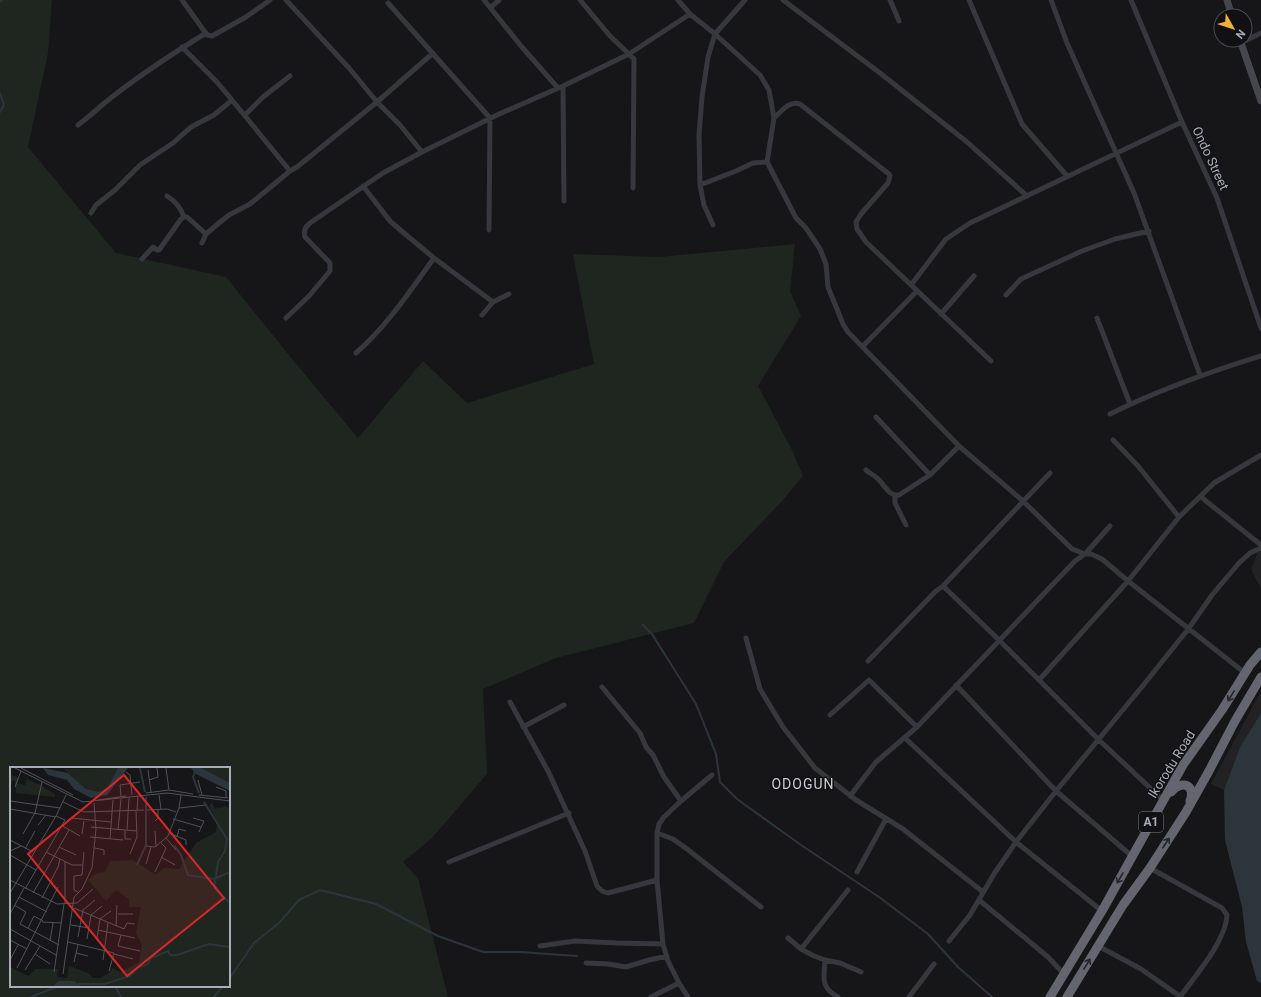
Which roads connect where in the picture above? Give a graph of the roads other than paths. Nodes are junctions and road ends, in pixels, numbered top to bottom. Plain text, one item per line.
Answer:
1 (182, 0) edge
2 (270, 0) edge
3 (286, 0) edge
4 (484, 0) edge
5 (499, 0) edge
6 (580, 0) edge
7 (678, 0) edge
8 (745, 0) edge
9 (782, 0) edge
10 (890, 0) edge
11 (969, 0) edge
12 (1051, 0) edge
13 (1131, 0) edge
14 (388, 3) dead end
15 (491, 7) junction
16 (690, 14) junction
17 (899, 21) dead end
18 (206, 33) junction
19 (715, 34) junction
20 (182, 47) junction
21 (1242, 48) edge
22 (433, 53) junction
23 (629, 54) junction
24 (290, 76) dead end
25 (561, 87) junction
26 (232, 100) junction
27 (1261, 101) edge
28 (377, 102) junction
29 (244, 115) junction
30 (490, 118) junction
31 (774, 118) junction
32 (1182, 122) junction
33 (78, 125) dead end
34 (422, 152) junction
35 (1117, 153) junction
36 (767, 162) junction
37 (290, 171) junction
38 (1067, 176) junction
39 (700, 185) junction
40 (363, 186) junction
41 (633, 188) dead end
42 (167, 196) dead end
43 (1027, 196) junction
44 (564, 201) dead end
45 (90, 213) dead end
46 (184, 217) junction
47 (713, 225) dead end
48 (489, 230) dead end
49 (1149, 231) junction
50 (206, 234) junction
51 (202, 243) dead end
52 (434, 258) junction
53 (142, 259) dead end
54 (974, 276) dead end
55 (911, 285) junction
56 (917, 291) junction
57 (509, 294) dead end
58 (1006, 295) dead end
59 (493, 302) junction
60 (941, 314) junction
61 (482, 315) dead end
62 (286, 318) dead end
63 (1097, 318) dead end
64 (1261, 328) edge
65 (863, 346) junction
66 (356, 353) dead end
67 (1261, 356) edge
68 (991, 361) dead end
69 (1200, 375) junction
70 (1130, 404) junction
71 (1110, 414) dead end
72 (876, 417) dead end
73 (1113, 440) dead end
74 (959, 446) junction
75 (1261, 455) edge
76 (866, 470) dead end
77 (1050, 473) dead end
78 (930, 475) junction
79 (895, 496) junction
80 (1201, 496) junction
81 (1023, 501) junction
82 (1179, 517) junction
83 (906, 525) dead end
84 (1110, 526) dead end
85 (1261, 547) edge
86 (1085, 554) junction
87 (1128, 581) junction
88 (943, 586) junction
89 (1189, 628) junction
90 (746, 638) dead end
91 (1000, 641) junction
92 (1261, 652) edge
93 (868, 661) dead end
94 (1245, 673) junction
95 (1261, 677) edge
96 (1039, 680) junction
97 (956, 685) junction
98 (602, 687) dead end
99 (510, 702) dead end
100 (564, 705) dead end
101 (830, 715) dead end
102 (523, 727) junction
103 (917, 727) junction
104 (905, 738) junction
105 (1099, 740) junction
106 (712, 775) dead end
107 (1056, 791) junction
108 (850, 796) junction
109 (1164, 800) junction
110 (681, 801) junction
111 (1186, 812) junction
112 (569, 813) junction
113 (886, 819) junction
114 (657, 833) junction
115 (1016, 842) junction
116 (1133, 857) junction
117 (449, 862) dead end
118 (1150, 868) junction
119 (857, 872) dead end
120 (657, 880) junction
121 (848, 890) dead end
122 (983, 892) junction
123 (979, 900) junction
124 (761, 907) dead end
125 (1102, 911) junction
126 (788, 938) dead end
127 (949, 941) dead end
128 (663, 944) junction
129 (540, 946) dead end
130 (1098, 946) junction
131 (801, 949) junction
132 (666, 956) junction
133 (825, 960) junction
134 (586, 963) dead end
135 (934, 964) dead end
136 (861, 972) dead end
137 (1064, 974) junction
138 (678, 983) junction
139 (651, 997) edge
140 (688, 997) edge
141 (838, 997) edge
142 (910, 997) edge
143 (1050, 997) edge
144 (1067, 997) edge
145 (1180, 997) edge

1 - 18 street
2 - 18 street
3 - 28 street
4 - 15 street
5 - 15 street
6 - 23 street
7 - 16 street
8 - 19 street
9 - 43 street
10 - 17 street
11 - 38 street
12 - 35 street
13 - 32 street, Ondo Street
14 - 22 street
15 - 25 street
16 - 19 street
16 - 23 street
18 - 20 street
19 - 31 street
19 - 39 street
20 - 26 street
20 - 33 street
21 - 27 street
22 - 28 street
22 - 30 street
23 - 25 street
23 - 41 street
24 - 29 street
25 - 30 street
25 - 44 street
26 - 29 street
26 - 45 street
28 - 34 street
28 - 37 street
29 - 37 street
30 - 34 street
30 - 48 street
31 - 36 street
31 - 55 street
32 - 35 street
32 - 64 street, Ondo Street
34 - 40 street
35 - 38 street
35 - 49 street
36 - 39 street
36 - 65 street
37 - 50 street
38 - 43 street
39 - 47 street
40 - 52 street
40 - 62 street
42 - 46 street
43 - 55 street
46 - 50 street
46 - 53 street
49 - 58 street
49 - 69 street
50 - 51 street
52 - 59 street
52 - 66 street
54 - 60 street
55 - 56 street
56 - 60 street
56 - 65 street
57 - 59 street
59 - 61 street
60 - 68 street
63 - 70 street
65 - 74 street
67 - 69 street
69 - 70 street
70 - 71 street
72 - 78 street
73 - 82 street
74 - 78 street
74 - 81 street
75 - 80 street
76 - 79 street
77 - 81 street
78 - 79 street
79 - 83 street
80 - 82 street
80 - 85 street
81 - 86 street
81 - 88 street
82 - 87 street
84 - 86 street
85 - 89 street
86 - 87 street
86 - 91 street
87 - 89 street
87 - 96 street
88 - 91 street
88 - 93 street
89 - 94 street
89 - 105 street
90 - 108 street
91 - 96 street
91 - 97 street
92 - 94 highway, Ikorodu Road / A1
94 -> 109 highway, Ikorodu Road / A1
95 - 111 highway, A1
96 - 105 street
97 - 103 street
97 - 107 street
98 - 110 street
99 - 102 street
100 - 102 street
101 - 103 street
102 - 112 street
103 - 104 street
104 - 108 street
104 - 115 street
105 - 107 street
105 - 109 street
106 - 110 street
107 - 115 street
107 - 116 street
108 - 113 street
109 - 111 highway
109 - 116 highway, Ikorodu Road / A1
110 - 114 street
118 -> 111 highway, A1
112 - 117 street
112 - 120 street
113 - 119 street
113 - 122 street
114 - 120 street
114 - 124 street
115 - 122 street
115 - 125 street
116 -> 125 highway, Ikorodu Road / A1
118 - 130 highway, A1
118 - 145 street
120 - 128 street
121 - 131 street
122 - 123 street
123 - 127 street
123 - 137 street
125 - 137 highway, Ikorodu Road / A1
126 - 131 street
128 - 129 street
128 - 132 street
144 -> 130 highway, A1
130 - 145 street
131 - 133 street
132 - 134 street
132 - 138 street
133 - 136 street
133 - 141 street
135 - 142 street
137 - 143 highway, Ikorodu Road / A1
138 - 139 street
138 - 140 street

